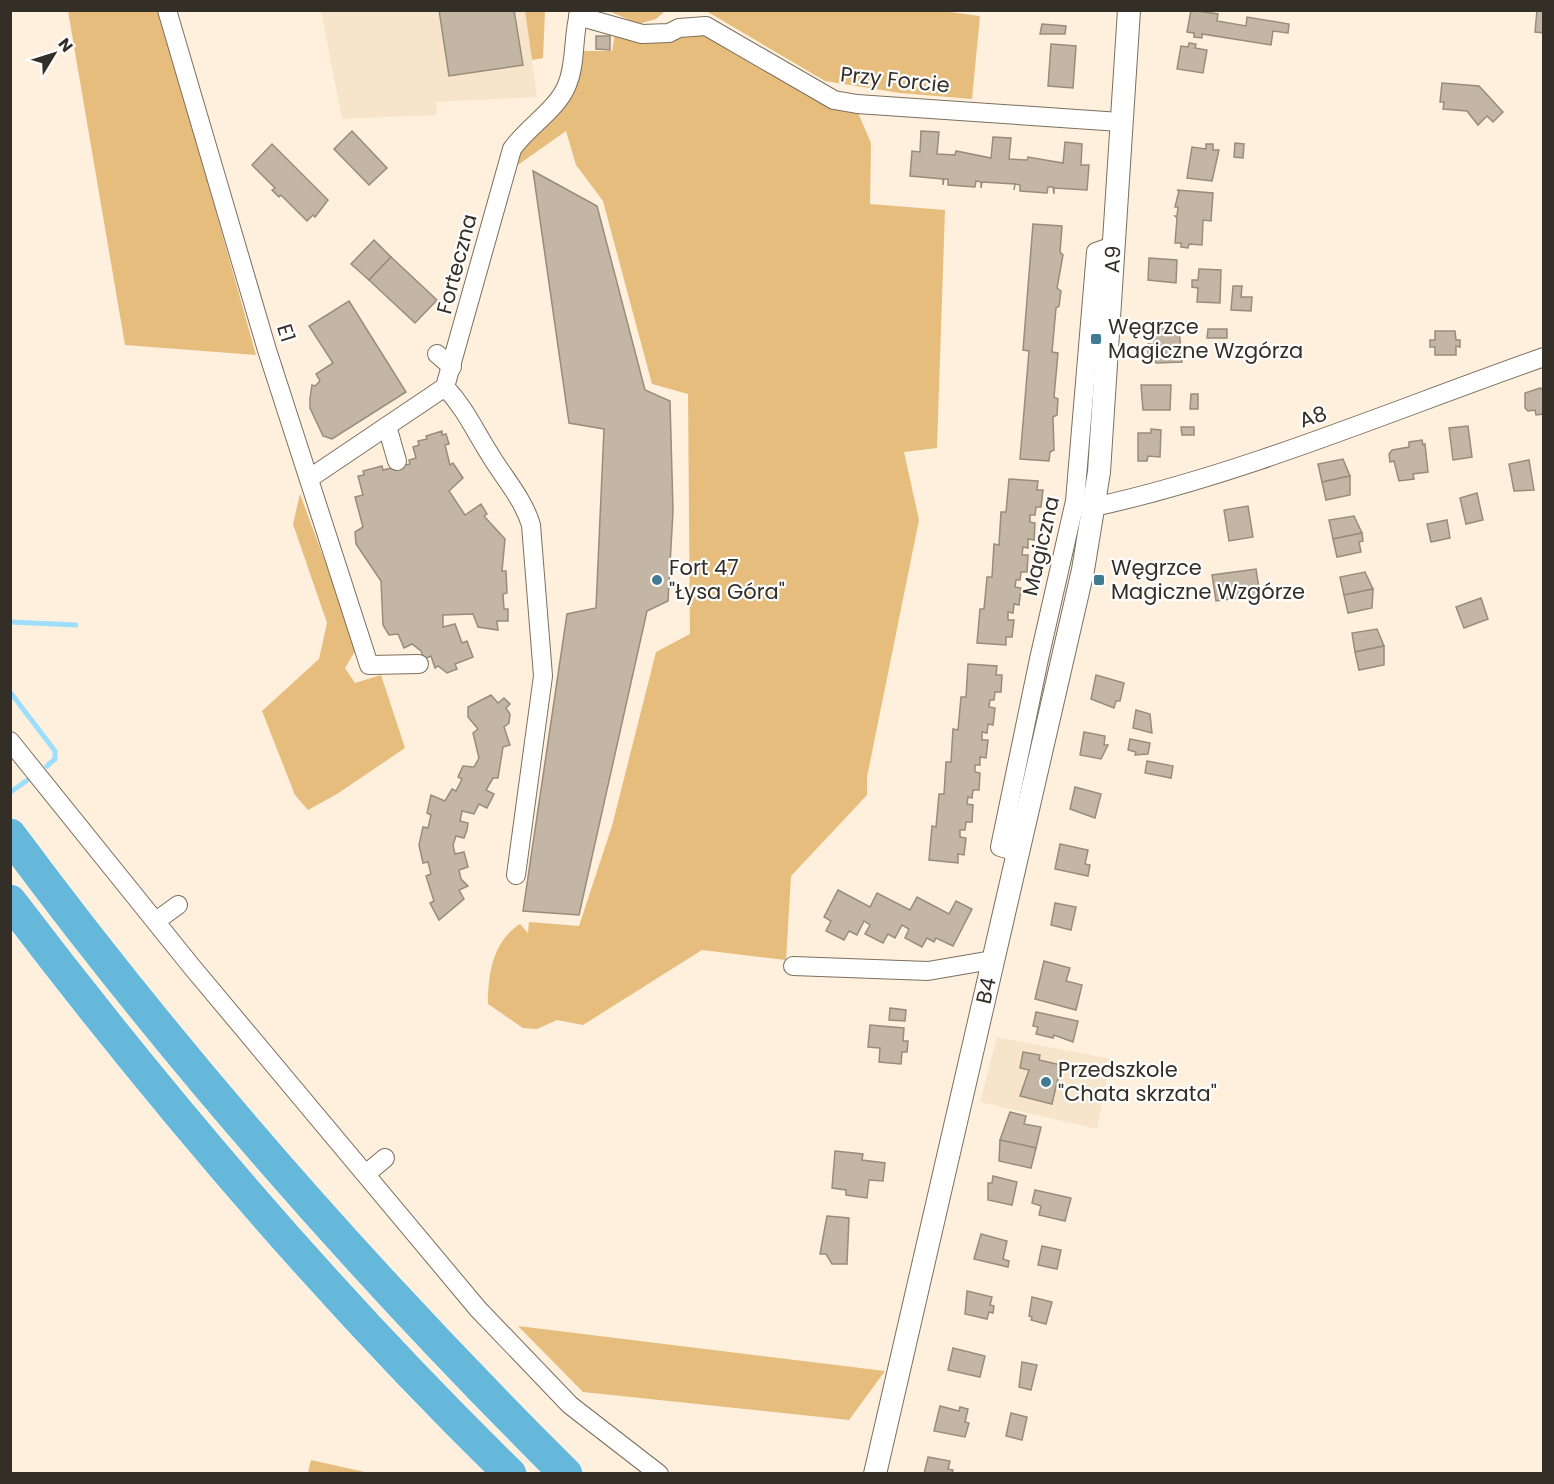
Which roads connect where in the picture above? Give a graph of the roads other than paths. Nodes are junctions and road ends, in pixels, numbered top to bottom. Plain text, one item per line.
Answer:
1 (167, 10) edge
2 (1129, 10) edge
3 (579, 13) edge
4 (192, 96) junction
5 (1120, 122) junction
6 (221, 147) dead end
7 (1113, 246) junction
8 (437, 354) dead end
9 (1544, 357) edge
10 (452, 367) junction
11 (445, 387) junction
12 (387, 426) junction
13 (397, 461) dead end
14 (310, 478) junction
15 (1094, 507) junction
16 (419, 664) dead end
17 (10, 741) edge
18 (10, 835) edge
19 (1017, 852) junction
20 (516, 875) dead end
21 (10, 901) edge
22 (178, 905) dead end
23 (156, 921) junction
24 (992, 960) junction
25 (793, 966) dead end
26 (385, 1158) dead end
27 (366, 1174) junction
28 (510, 1473) edge
29 (566, 1473) edge
30 (659, 1473) edge
31 (875, 1473) edge

1 - 4 street, E1
2 - 5 street, A9
3 - 5 street, Przy Forcie
3 - 10 street, Forteczna
4 - 6 street
4 - 14 street, E1
5 - 7 street, A9
7 - 15 street, A9
7 - 19 street, Magiczna
8 - 10 street
9 - 15 street, A8
10 - 11 street, Forteczna
11 - 12 street
11 - 20 street
12 - 13 street
12 - 14 street
14 - 16 street, E1
15 - 19 street, B4
17 - 23 street
18 - 29 highway
19 - 24 street, B4
21 - 28 highway
22 - 23 street
23 - 27 street
24 - 25 street
24 - 31 street, B4
26 - 27 street
27 - 30 street

